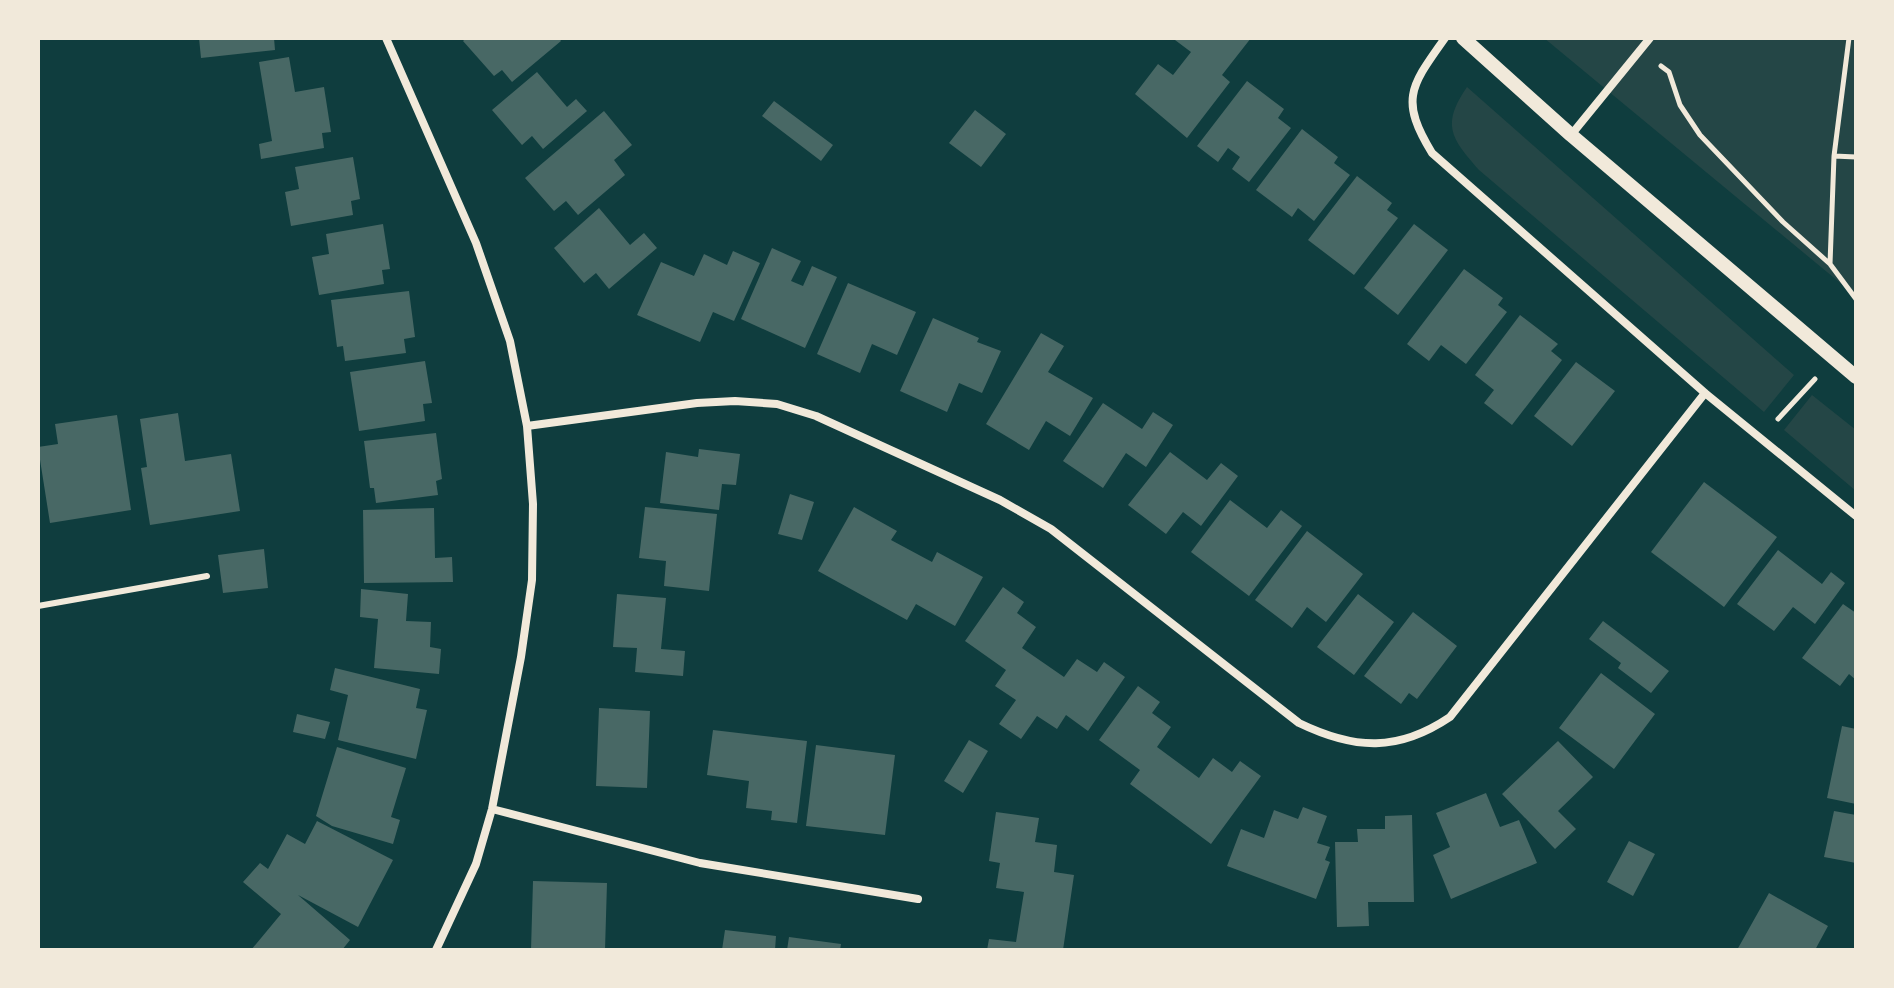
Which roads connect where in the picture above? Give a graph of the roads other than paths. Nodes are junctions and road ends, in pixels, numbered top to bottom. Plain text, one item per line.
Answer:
1 (386, 38) edge
2 (1445, 38) edge
3 (1463, 38) edge
4 (1650, 38) edge
5 (1571, 135) junction
6 (1856, 377) edge
7 (1705, 393) junction
8 (527, 426) junction
9 (1856, 516) edge
10 (207, 576) dead end
11 (38, 606) edge
12 (492, 809) junction
13 (918, 899) dead end
14 (436, 950) edge

1 - 8 street
2 - 7 street
3 - 5 street
4 - 5 street
5 - 6 street
7 - 8 street
7 - 9 street
8 - 12 street
10 - 11 lane
12 - 13 street
12 - 14 street

